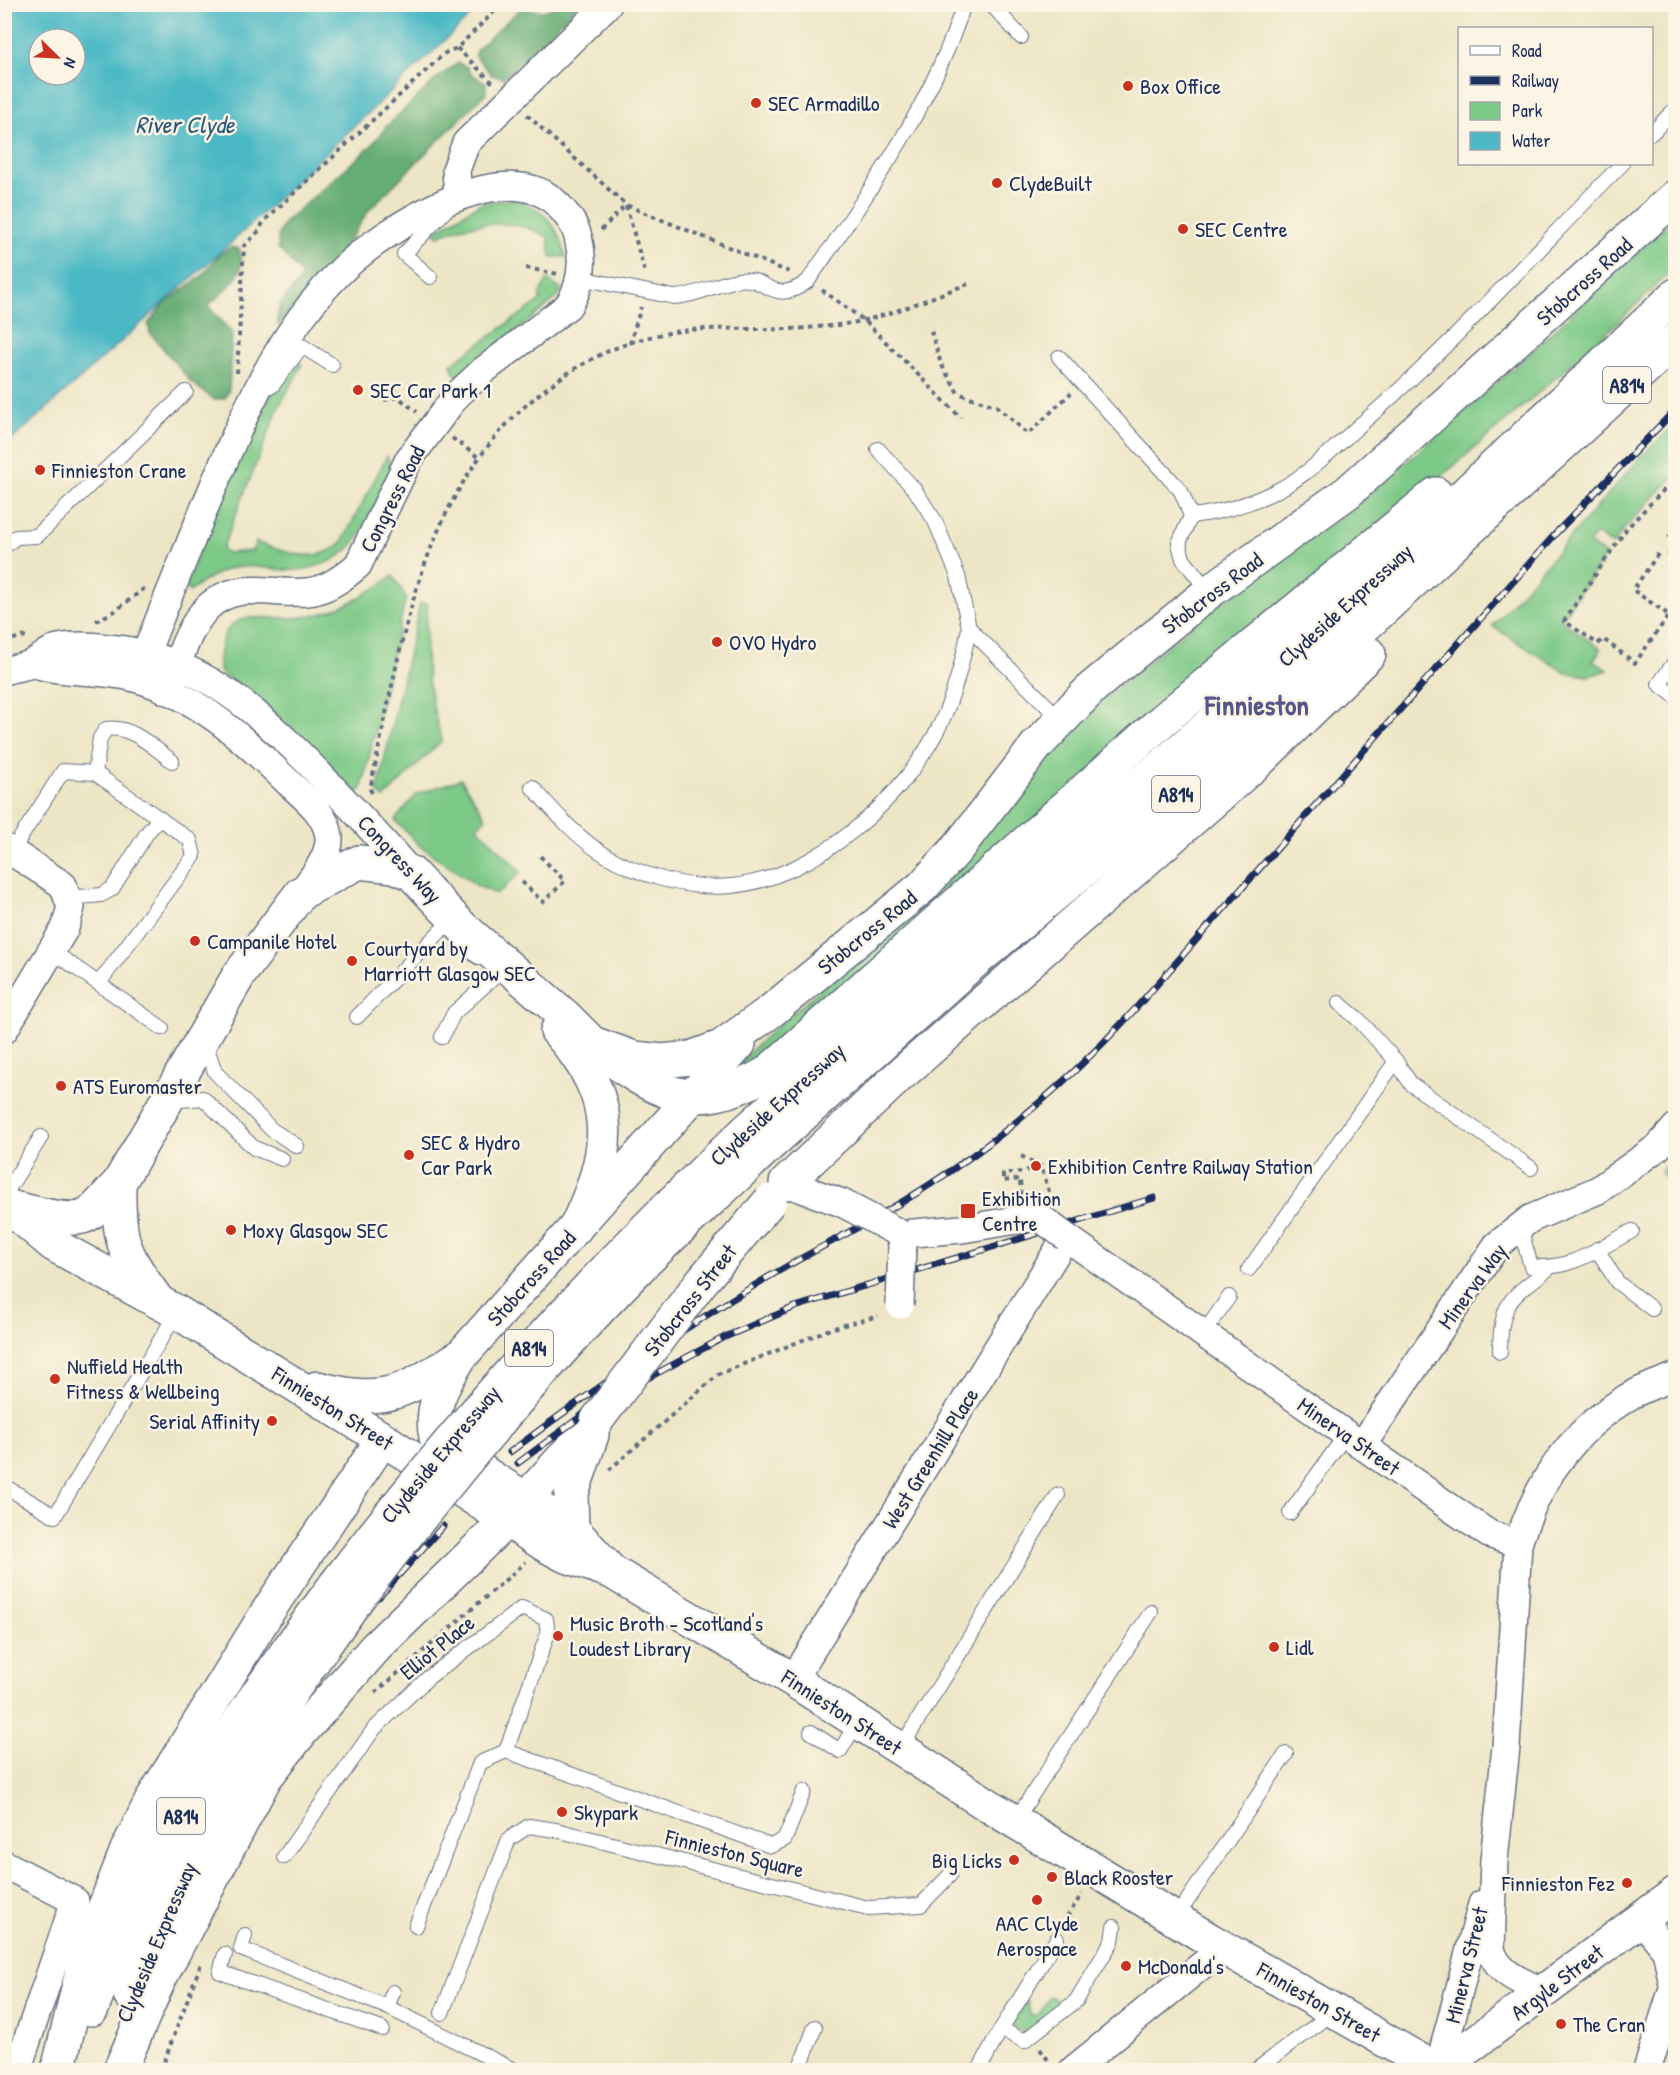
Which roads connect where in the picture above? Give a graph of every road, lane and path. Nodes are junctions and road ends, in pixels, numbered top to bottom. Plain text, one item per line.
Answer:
1 (502, 4) edge
2 (608, 4) edge
3 (964, 4) edge
4 (991, 4) edge
5 (1021, 37) dead end
6 (457, 48) junction
7 (509, 99) junction
8 (1676, 108) edge
9 (1653, 132) edge
10 (1621, 165) edge
11 (1676, 196) edge
12 (458, 197) junction
13 (430, 278) dead end
14 (580, 278) junction
15 (808, 281) junction
16 (968, 284) dead end
17 (1676, 295) edge
18 (865, 321) junction
19 (931, 332) dead end
20 (1676, 340) edge
21 (1059, 357) dead end
22 (332, 365) dead end
23 (237, 376) dead end
24 (1082, 382) junction
25 (186, 392) dead end
26 (1571, 396) junction
27 (961, 418) dead end
28 (1579, 429) junction
29 (238, 431) junction
30 (878, 449) dead end
31 (1676, 477) edge
32 (1191, 516) junction
33 (1676, 529) edge
34 (4, 547) edge
35 (1209, 592) junction
36 (969, 628) junction
37 (29, 636) dead end
38 (4, 642) edge
39 (1676, 660) edge
40 (179, 665) junction
41 (141, 666) junction
42 (4, 671) edge
43 (167, 691) junction
44 (1676, 697) edge
45 (1059, 719) junction
46 (172, 761) dead end
47 (95, 773) junction
48 (532, 787) dead end
49 (160, 818) junction
50 (367, 823) junction
51 (8, 849) edge
52 (539, 855) dead end
53 (411, 873) junction
54 (522, 882) dead end
55 (301, 893) junction
56 (69, 898) junction
57 (461, 924) junction
58 (52, 951) junction
59 (502, 970) junction
60 (99, 983) junction
61 (1339, 1003) dead end
62 (771, 1011) junction
63 (357, 1017) dead end
64 (162, 1028) dead end
65 (4, 1030) edge
66 (203, 1035) junction
67 (442, 1038) dead end
68 (592, 1042) junction
69 (1396, 1061) junction
70 (691, 1096) junction
71 (165, 1101) junction
72 (1676, 1127) edge
73 (41, 1137) dead end
74 (755, 1140) junction
75 (297, 1146) dead end
76 (1021, 1156) dead end
77 (282, 1159) dead end
78 (1041, 1166) junction
79 (1531, 1168) dead end
80 (1020, 1179) dead end
81 (119, 1183) junction
82 (778, 1192) junction
83 (8, 1202) edge
84 (1048, 1212) junction
85 (1520, 1227) junction
86 (574, 1229) junction
87 (1632, 1231) dead end
88 (901, 1241) junction
89 (1061, 1245) junction
90 (1597, 1249) junction
91 (1249, 1269) dead end
92 (1548, 1269) junction
93 (1229, 1297) dead end
94 (168, 1306) junction
95 (900, 1308) joint
96 (1652, 1309) dead end
97 (1203, 1334) junction
98 (1500, 1352) dead end
99 (460, 1357) junction
100 (1676, 1376) edge
101 (290, 1381) junction
102 (597, 1419) junction
103 (1355, 1438) junction
104 (383, 1439) junction
105 (604, 1475) dead end
106 (4, 1486) edge
107 (1058, 1495) dead end
108 (517, 1509) junction
109 (1290, 1513) dead end
110 (572, 1528) junction
111 (1518, 1544) junction
112 (612, 1572) junction
113 (345, 1594) junction
114 (1151, 1612) dead end
115 (793, 1680) junction
116 (858, 1721) junction
117 (811, 1732) dead end
118 (900, 1749) junction
119 (506, 1751) junction
120 (1286, 1754) dead end
121 (804, 1791) dead end
122 (1015, 1821) junction
123 (284, 1857) dead end
124 (1494, 1860) junction
125 (4, 1864) edge
126 (950, 1875) dead end
127 (1676, 1893) edge
128 (1175, 1919) junction
129 (1641, 1919) junction
130 (416, 1926) dead end
131 (1114, 1927) dead end
132 (245, 1935) dead end
133 (1058, 1940) dead end
134 (1223, 1948) junction
135 (225, 1954) dead end
136 (1675, 1983) edge
137 (393, 1992) dead end
138 (1544, 1992) junction
139 (387, 2007) junction
140 (1335, 2011) junction
141 (442, 2013) dead end
142 (814, 2027) dead end
143 (382, 2029) dead end
144 (1001, 2029) junction
145 (17, 2070) edge
146 (58, 2070) edge
147 (73, 2070) edge
148 (105, 2070) edge
149 (120, 2070) edge
150 (514, 2070) edge
151 (799, 2070) edge
152 (979, 2070) edge
153 (1073, 2070) edge
154 (1256, 2070) edge
155 (1438, 2070) edge
156 (1647, 2070) edge

1 - 6 path
2 - 7 street
3 - 15 lane
4 - 5 lane
6 - 7 path
6 - 23 path
7 - 12 street
7 - 15 path
8 - 9 lane
10 - 32 lane
11 - 35 main road, Stobcross Road
12 - 13 lane
12 - 14 street, Congress Road
12 - 29 street, Congress Road
14 - 15 lane
14 - 40 street, Congress Road
15 - 18 path
16 - 18 path
17 - 26 main road, Clydeside Expressway / A814
18 - 27 path
18 - 50 path
19 - 24 path
20 - 28 main road, Clydeside Expressway / A814
21 - 24 lane
22 - 29 lane
24 - 32 lane
25 - 34 lane
26 - 70 main road
26 - 74 main road, Clydeside Expressway / A814
28 - 74 main road, Clydeside Expressway / A814
28 - 82 main road, Stobcross Street
29 - 41 street, Congress Road
30 - 36 lane
31 - 33 path
32 - 35 lane
35 - 45 main road, Stobcross Road
36 - 45 lane
36 - 48 lane
37 - 38 path
39 - 44 lane
40 - 41 street, Congress Way
40 - 43 street, Congress Road
40 - 50 street, Congress Way
41 - 42 street, Congress Way
41 - 43 street, Congress Way
43 - 55 street, Congress Way
45 - 62 main road, Stobcross Road
46 - 47 lane
47 - 49 lane
47 - 51 lane
49 - 56 lane
49 - 60 lane
50 - 53 street, Congress Way
51 - 56 street
52 - 54 path
53 - 55 main road
53 - 57 main road, Congress Way
55 - 66 main road
56 - 58 street
57 - 59 main road, Congress Way
57 - 63 lane
57 - 68 main road, Stobcross Road
58 - 60 lane
58 - 65 street
59 - 67 lane
59 - 86 main road, Congress Way
60 - 64 lane
61 - 69 lane
62 - 68 main road, Stobcross Road
62 - 70 main road, Stobcross Road
66 - 71 main road
66 - 75 lane
68 - 70 main road
69 - 79 lane
69 - 91 lane
70 - 86 main road, Stobcross Road
71 - 77 lane
71 - 81 main road
72 - 85 street, Minerva Way
73 - 83 lane
74 - 113 main road, Clydeside Expressway / A814, bridge
76 - 78 path
78 - 80 path
78 - 84 path
81 - 83 main road
81 - 94 main road
82 - 88 street, bridge
82 - 102 main road, Stobcross Street, bridge
83 - 94 main road, Finnieston Street
84 - 88 street
84 - 89 street, Minerva Street, bridge
85 - 92 lane
85 - 103 street, Minerva Way
86 - 99 main road, Stobcross Road
87 - 90 lane
88 - 95 street, bridge
89 - 97 street, Minerva Street
89 - 115 street, West Greenhill Place
90 - 92 lane
90 - 96 lane
92 - 98 lane
93 - 97 lane
94 - 101 main road, Finnieston Street
94 - 106 lane
95 - 105 path
97 - 103 street, Minerva Street
99 - 101 main road
99 - 108 main road
100 - 111 street
101 - 104 main road, Finnieston Street
102 - 108 main road, Stobcross Street
102 - 110 main road, Stobcross Street
103 - 109 lane
103 - 111 street, Minerva Street
104 - 108 main road, Finnieston Street
104 - 146 main road
107 - 118 lane
108 - 110 main road
108 - 112 main road, Finnieston Street
108 - 149 main road, Stobcross Street
110 - 112 main road
111 - 124 street, Minerva Street
112 - 115 main road, Finnieston Street
113 - 147 main road, Clydeside Expressway / A814
113 - 148 main road, Clydeside Expressway / A814
114 - 122 lane
115 - 116 main road, Finnieston Street
116 - 117 lane
116 - 118 main road, Finnieston Street
118 - 122 main road, Finnieston Street
119 - 121 lane
119 - 123 lane, Elliot Place
119 - 130 lane
120 - 128 lane
122 - 128 main road, Finnieston Street
124 - 138 street, Minerva Street
124 - 155 street, Minerva Street
125 - 145 street
126 - 141 lane, Finnieston Square
127 - 129 main road, Argyle Street
128 - 134 main road, Finnieston Street
129 - 136 street
129 - 138 main road, Argyle Street
131 - 144 lane
132 - 139 lane
133 - 144 lane
134 - 140 main road, Finnieston Street
134 - 153 street
135 - 143 lane
136 - 156 street
137 - 139 lane
138 - 155 main road, Argyle Street
139 - 150 lane
140 - 154 lane
140 - 155 main road, Finnieston Street
142 - 151 lane
144 - 152 lane

